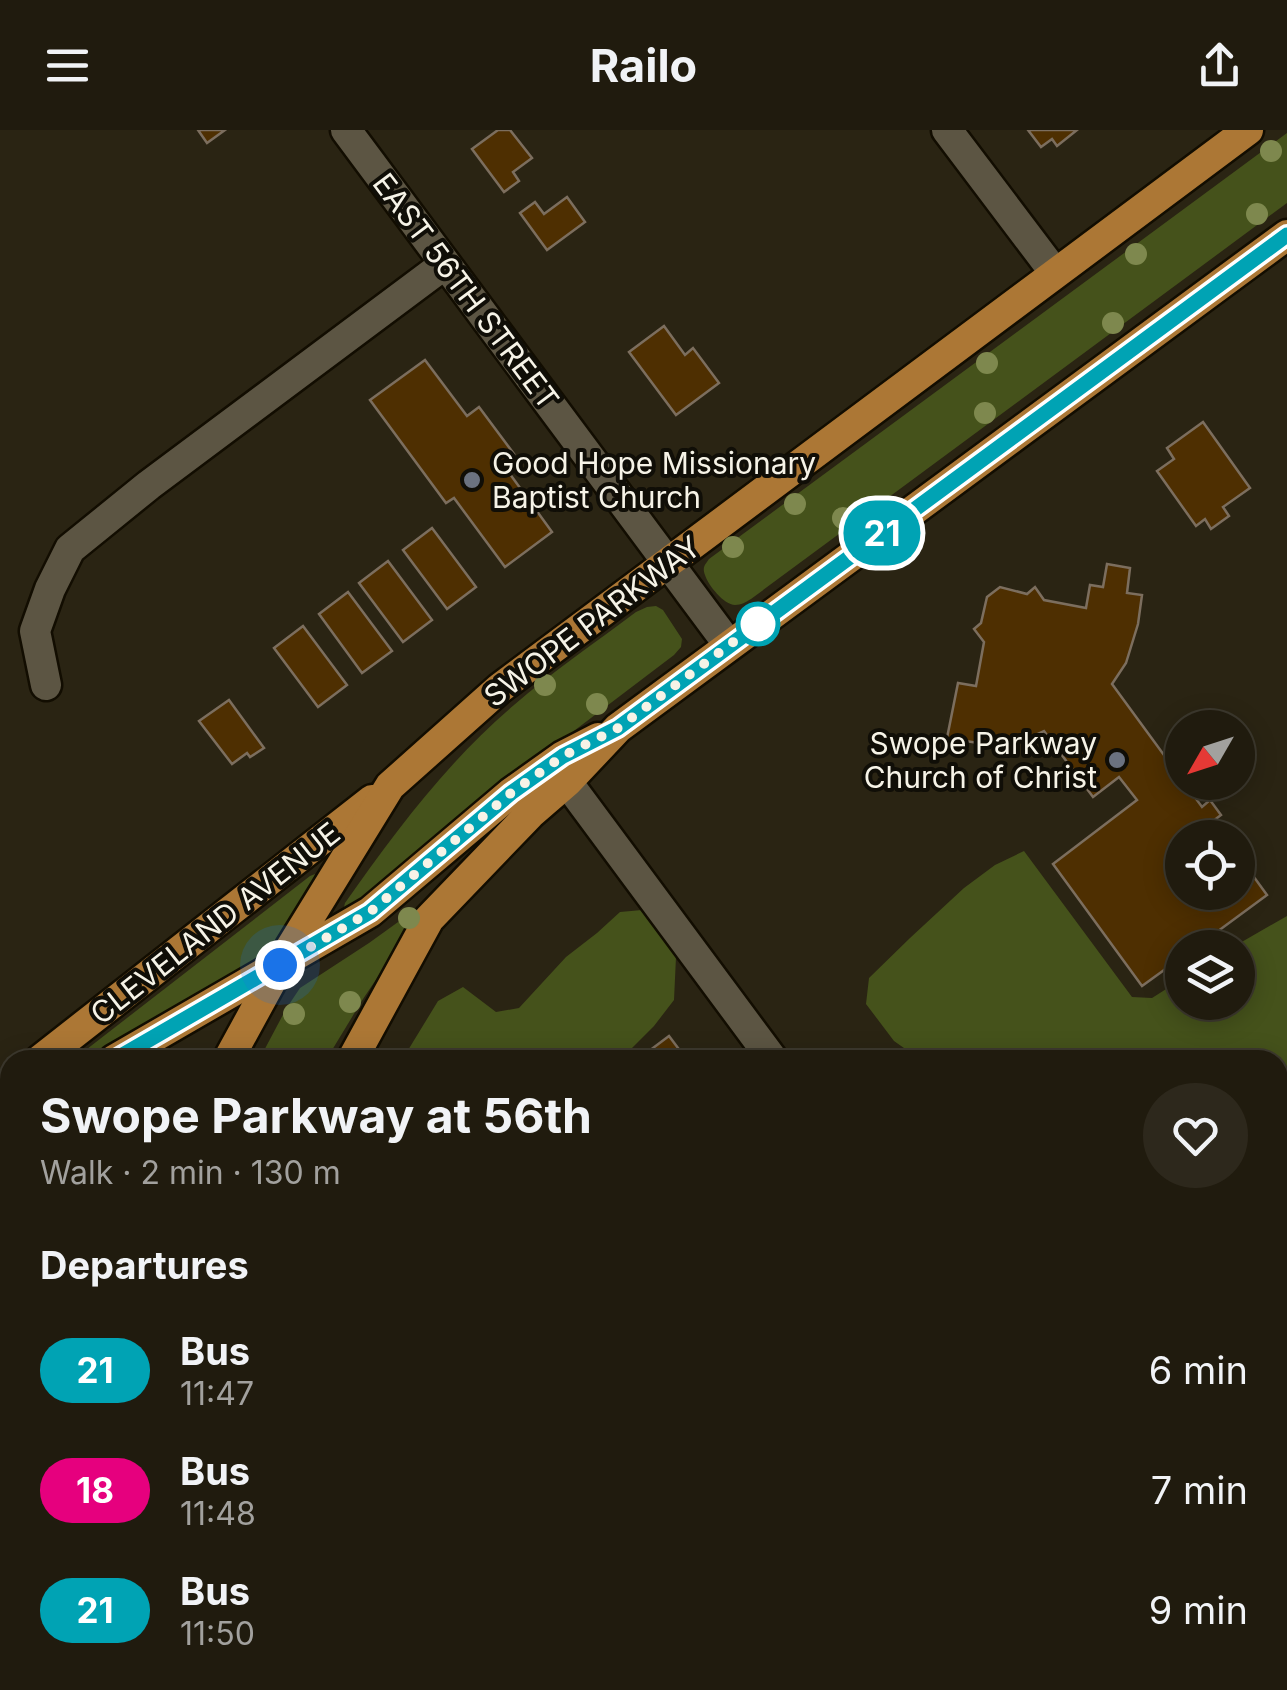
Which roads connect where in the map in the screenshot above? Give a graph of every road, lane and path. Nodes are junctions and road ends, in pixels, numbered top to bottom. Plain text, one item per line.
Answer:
1 (346, 130) edge
2 (946, 130) edge
3 (1248, 130) edge
4 (1287, 236) edge
5 (445, 264) junction
6 (1055, 274) junction
7 (668, 563) junction
8 (730, 645) junction
9 (46, 685) dead end
10 (618, 728) junction
11 (567, 782) junction
12 (390, 786) junction
13 (280, 965) junction
14 (53, 1050) edge
15 (131, 1050) edge
16 (233, 1050) edge
17 (357, 1050) edge
18 (766, 1050) edge

1 - 5 street, EAST 56TH STREET
2 - 6 street
3 - 6 main road, SWOPE PARKWAY
4 - 8 main road
5 - 7 street, EAST 56TH STREET
5 - 9 street
6 - 7 main road, SWOPE PARKWAY
7 - 8 street, EAST 56TH STREET
7 - 12 main road, SWOPE PARKWAY
8 - 10 main road
10 - 11 main road
10 - 13 main road, CLEVELAND AVENUE
11 - 17 main road
11 - 18 street
12 - 13 main road, SWOPE PARKWAY
12 - 14 main road, CLEVELAND AVENUE
13 - 15 main road, CLEVELAND AVENUE
13 - 16 main road, SWOPE PARKWAY

